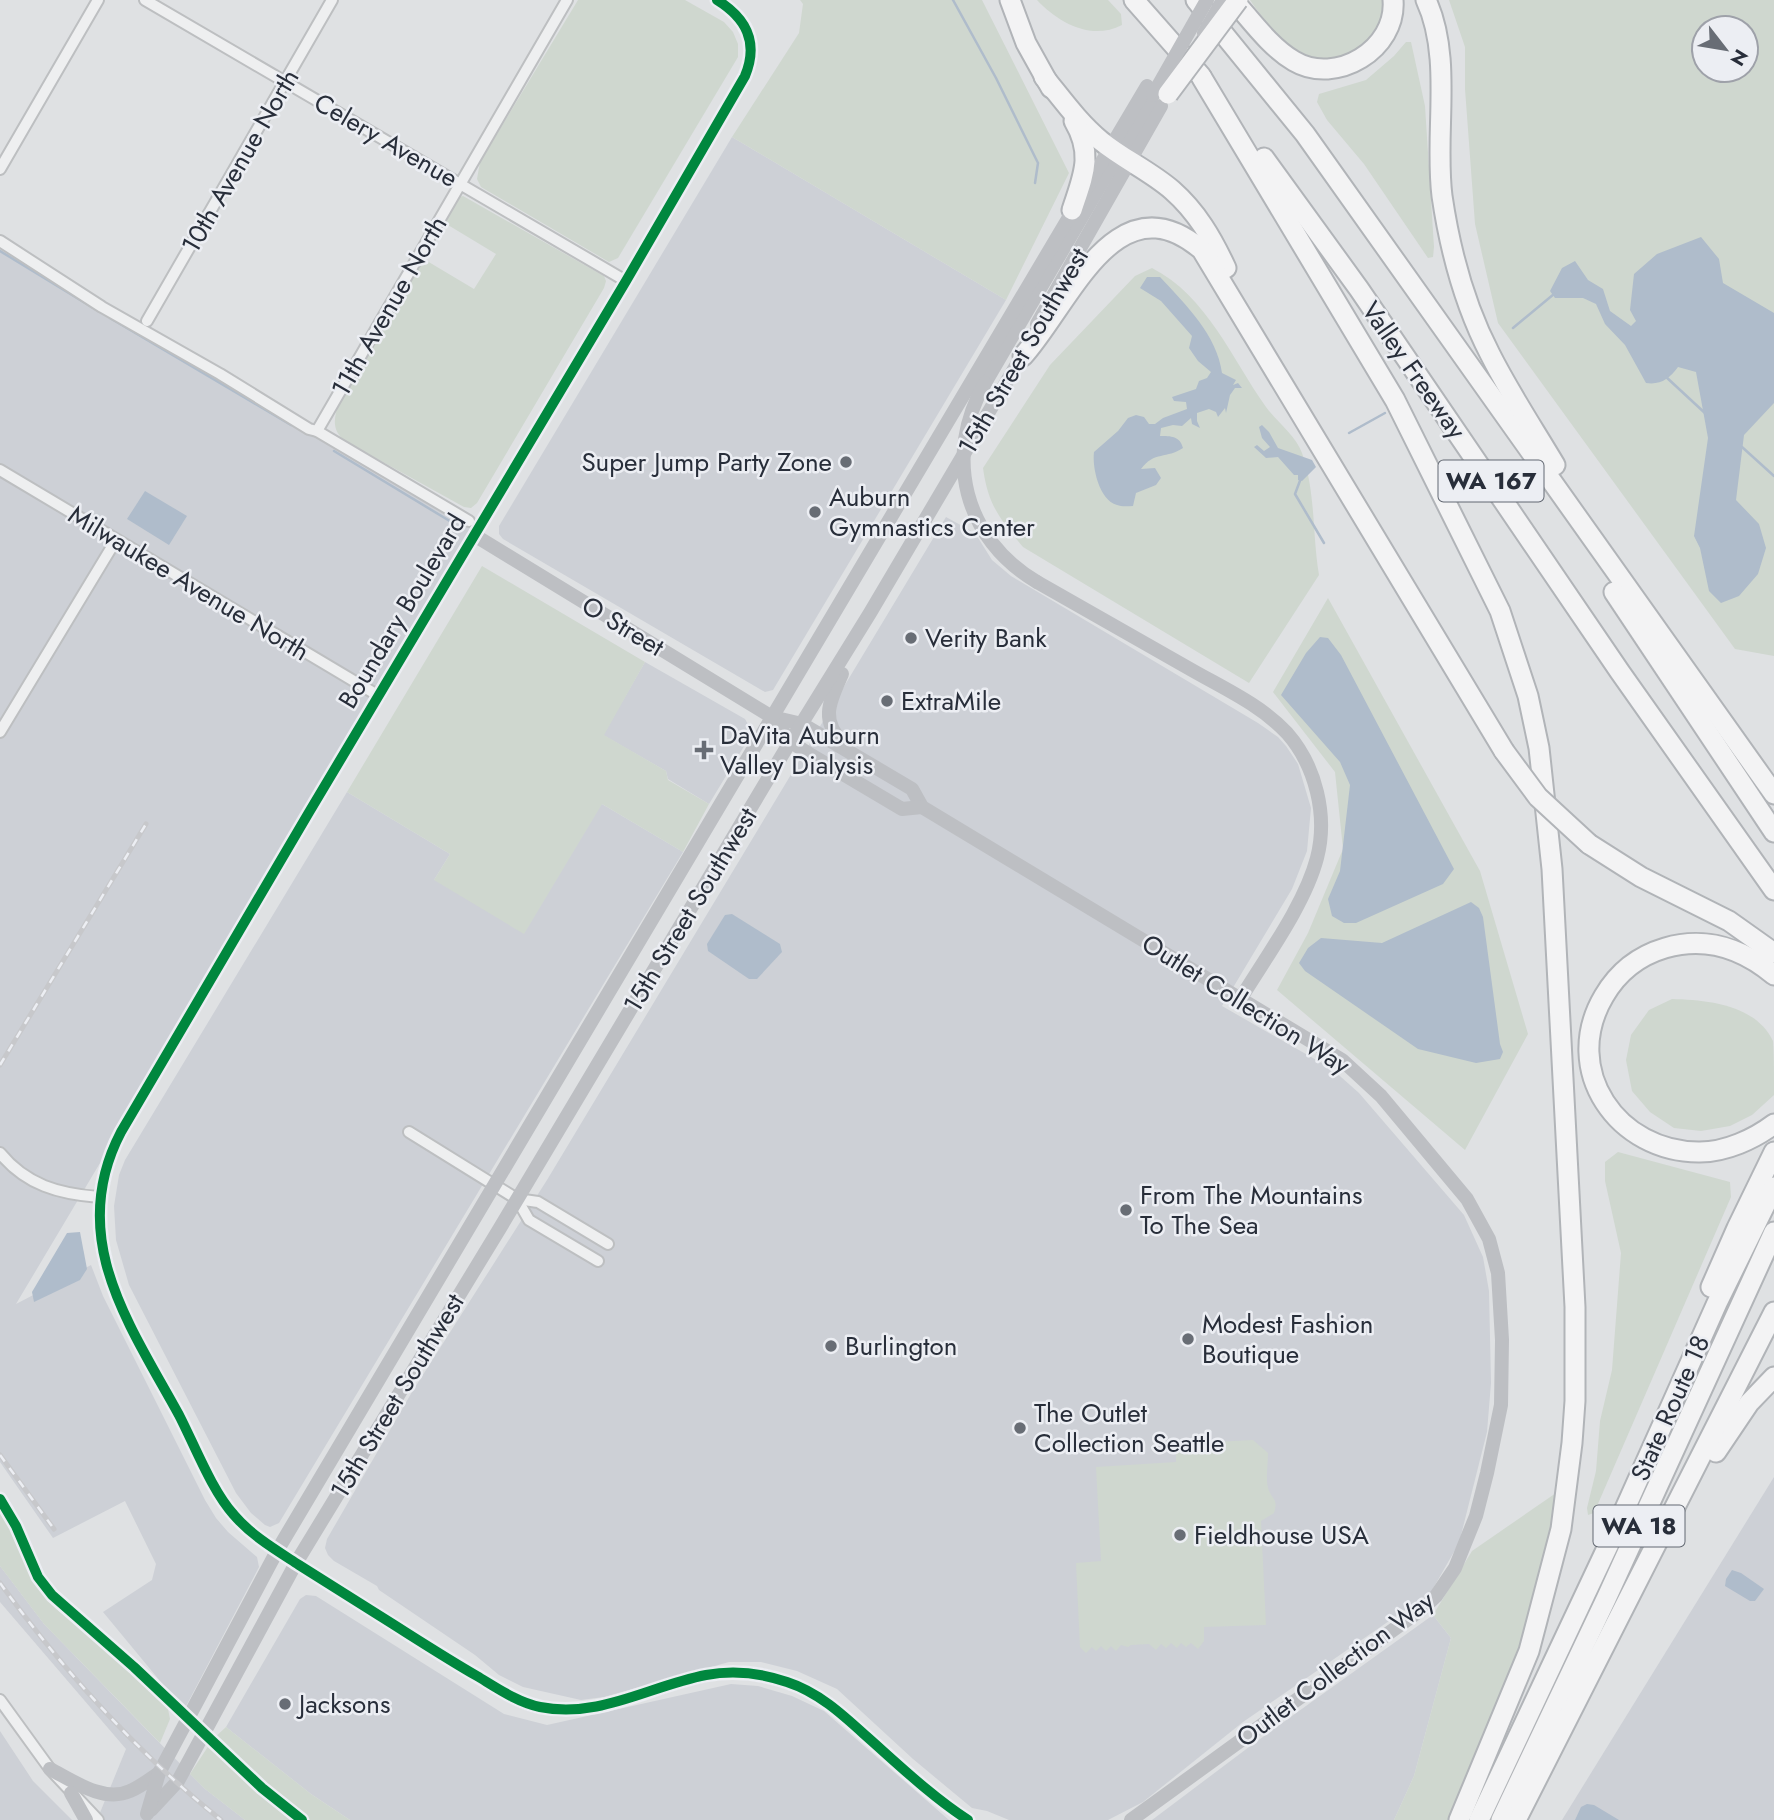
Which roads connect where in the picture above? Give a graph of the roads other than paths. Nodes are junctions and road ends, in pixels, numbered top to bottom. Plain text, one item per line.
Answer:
1 (98, 0) edge
2 (145, 0) edge
3 (332, 0) edge
4 (566, 0) edge
5 (717, 0) edge
6 (1010, 0) edge
7 (1134, 0) edge
8 (1197, 0) edge
9 (1207, 0) edge
10 (1223, 0) edge
11 (1235, 0) edge
12 (1393, 0) edge
13 (1426, 0) edge
14 (1044, 77) junction
15 (1202, 78) junction
16 (286, 82) junction
17 (1157, 95) junction
18 (1120, 154) junction
19 (0, 169) edge
20 (459, 183) junction
21 (1072, 210) junction
22 (0, 242) edge
23 (626, 281) junction
24 (147, 321) dead end
25 (1023, 356) junction
26 (1468, 365) junction
27 (1303, 419) junction
28 (317, 431) junction
29 (0, 470) edge
30 (471, 528) junction
31 (116, 540) junction
32 (870, 613) junction
33 (1672, 653) junction
34 (379, 696) junction
35 (772, 717) junction
36 (802, 724) junction
37 (0, 732) edge
38 (791, 743) junction
39 (867, 763) junction
40 (1774, 794) edge
41 (922, 807) junction
42 (1774, 832) edge
43 (1774, 890) edge
44 (1774, 953) edge
45 (1774, 975) edge
46 (1241, 998) junction
47 (1774, 1124) edge
48 (409, 1132) dead end
49 (1774, 1152) edge
50 (0, 1153) edge
51 (495, 1185) junction
52 (1774, 1187) edge
53 (99, 1197) junction
54 (517, 1199) junction
55 (1774, 1232) edge
56 (608, 1244) dead end
57 (598, 1261) dead end
58 (1774, 1312) edge
59 (1774, 1377) edge
60 (278, 1551) junction
61 (296, 1563) junction
62 (1638, 1583) junction
63 (1588, 1586) junction
64 (0, 1700) edge
65 (51, 1769) junction
66 (159, 1773) junction
67 (71, 1793) junction
68 (145, 1817) edge
69 (86, 1820) edge
70 (98, 1820) edge
71 (968, 1820) edge
72 (1131, 1820) edge
73 (1459, 1820) edge
74 (1479, 1820) edge
75 (1501, 1820) edge
76 (1516, 1820) edge

1 - 19 street
2 - 16 street, Celery Avenue
3 - 16 street, 10th Avenue North
4 - 20 street, 11th Avenue North
5 - 23 main road, Boundary Boulevard
6 - 14 highway
7 - 15 highway, Valley Freeway / WA 167
8 - 17 main road, 15th Street Southwest
8 - 26 highway, Valley Freeway / WA 167
9 - 17 main road, bridge
10 - 17 main road, 15th Street Southwest, bridge
11 - 12 highway
11 - 17 highway, bridge
13 - 33 highway
14 - 18 highway
14 - 21 highway
15 - 43 highway, Valley Freeway / WA 167
15 - 73 highway
16 - 20 street, Celery Avenue
16 - 24 street, 10th Avenue North
17 - 18 main road, 15th Street Southwest
17 - 18 main road, 15th Street Southwest
18 - 21 main road, 15th Street Southwest
18 - 25 main road, 15th Street Southwest
18 - 27 highway
18 - 46 main road, bridge
20 - 23 street, Celery Avenue
20 - 28 street, 11th Avenue North
21 - 35 main road, 15th Street Southwest
22 - 28 street
23 - 30 main road, Boundary Boulevard
25 - 27 highway
25 - 32 main road, 15th Street Southwest
26 - 33 highway, Valley Freeway / WA 167
26 - 42 highway
27 - 44 highway, bridge
28 - 30 street
29 - 31 street, Milwaukee Avenue North
30 - 34 main road, Boundary Boulevard
30 - 35 main road, O Street
31 - 34 street, Milwaukee Avenue North
31 - 37 street
32 - 36 main road, 15th Street Southwest
32 - 39 main road
33 - 40 highway, Valley Freeway / WA 167
34 - 53 main road, Boundary Boulevard
35 - 36 main road, O Street
35 - 38 main road, O Street
35 - 51 main road, 15th Street Southwest
36 - 38 main road, 15th Street Southwest
36 - 39 main road, Outlet Collection Way
38 - 41 main road, Outlet Collection Way
38 - 54 main road, 15th Street Southwest
39 - 41 main road, Outlet Collection Way
41 - 46 main road, Outlet Collection Way
45 - 47 highway
46 - 72 main road, Outlet Collection Way
48 - 51 street
49 - 63 highway
50 - 53 street
51 - 54 street
51 - 60 main road, 15th Street Southwest
52 - 63 highway, State Route 18 / WA 18
53 - 60 main road, Boundary Boulevard
54 - 56 street
54 - 57 street
54 - 61 main road, 15th Street Southwest
55 - 75 highway, State Route 18 / WA 18
58 - 62 highway
59 - 62 highway
60 - 61 main road, Boundary Boulevard
60 - 66 main road, 15th Street Southwest
61 - 68 main road, 15th Street Southwest
61 - 71 main road
62 - 76 highway
63 - 74 highway, State Route 18 / WA 18
64 - 65 street
65 - 66 main road
65 - 67 street
66 - 68 main road, 15th Street Southwest
67 - 69 main road
67 - 70 street

